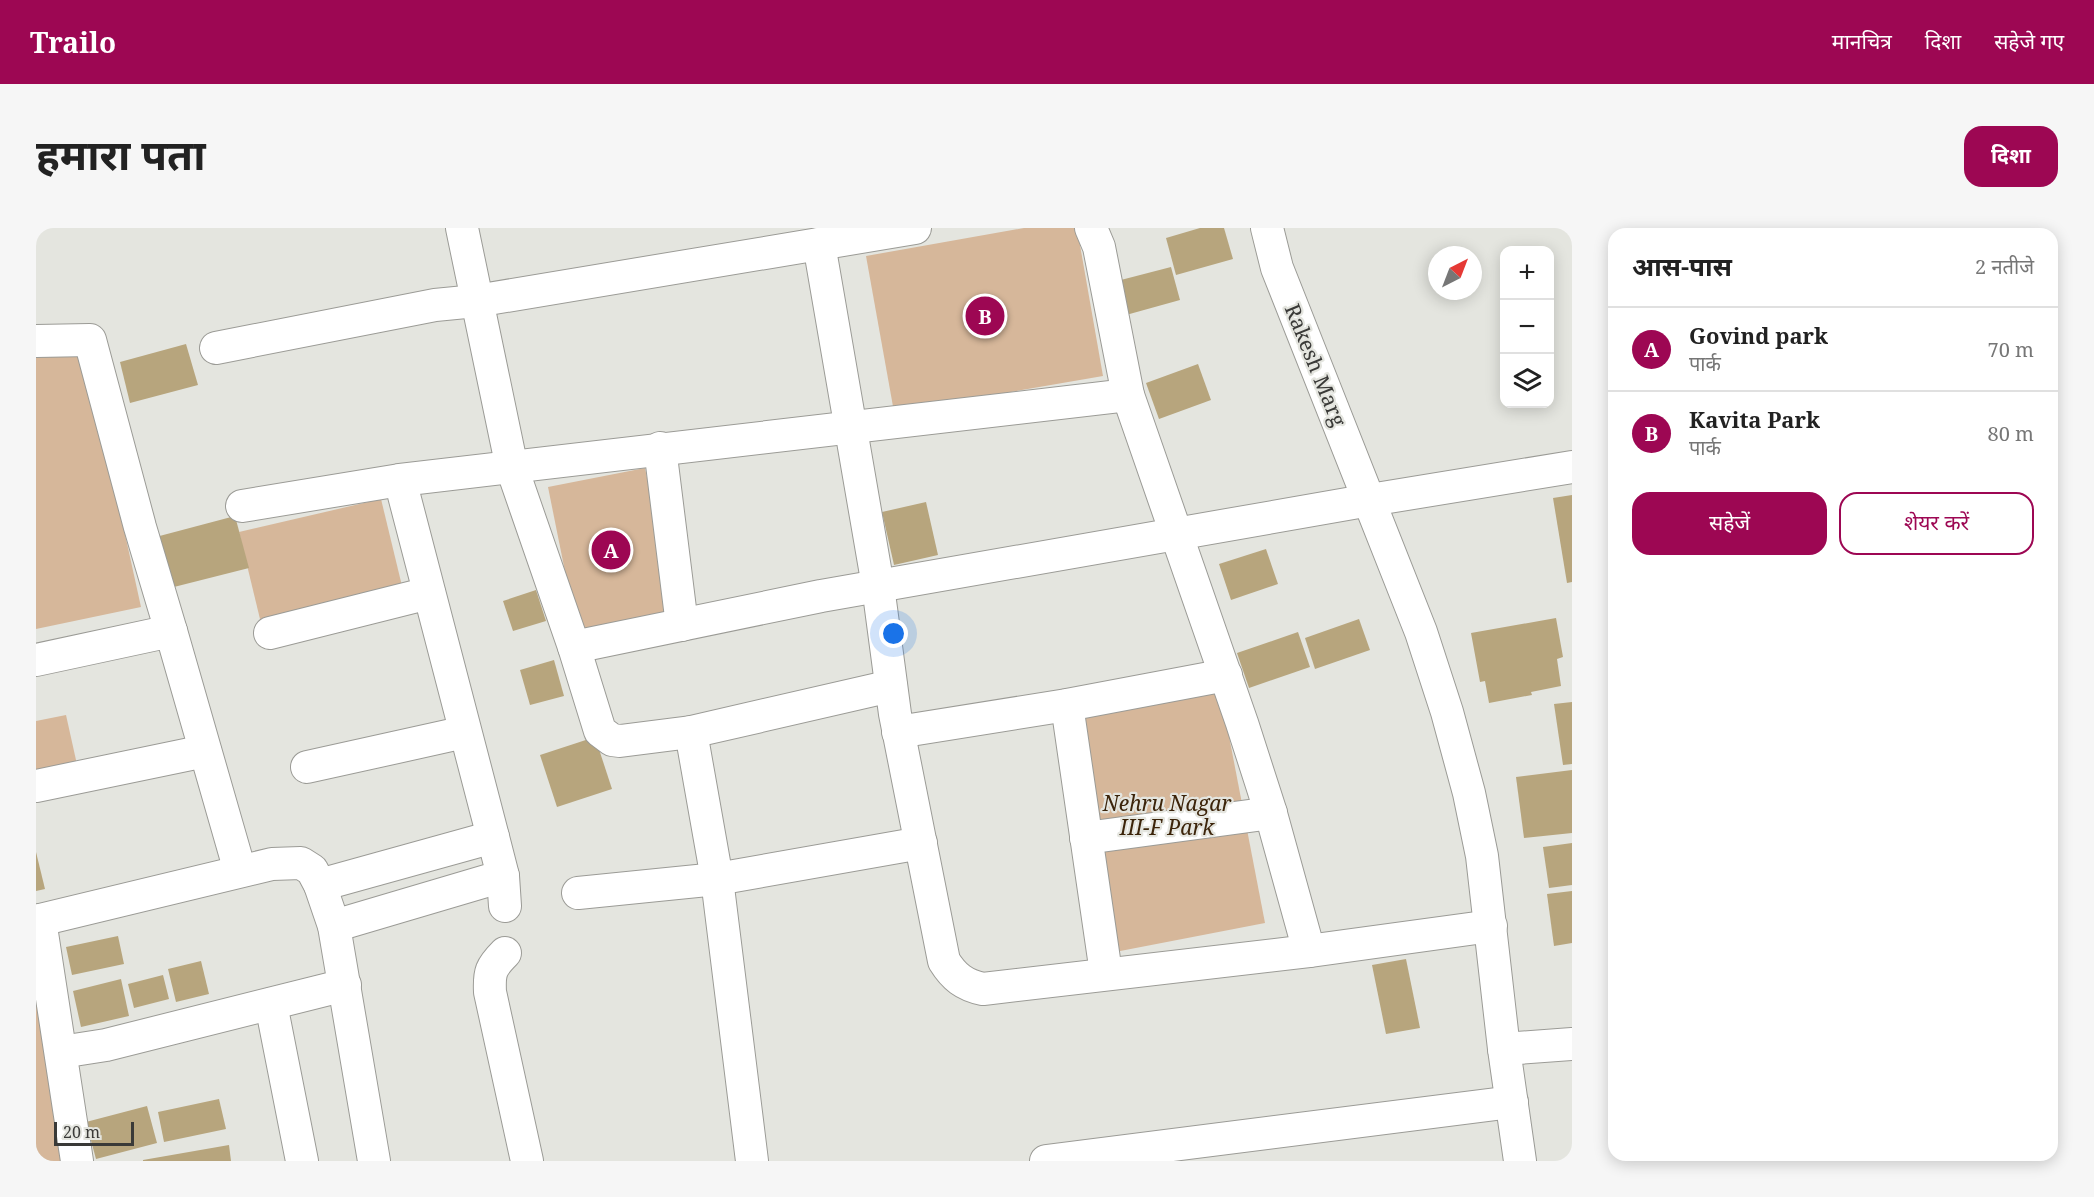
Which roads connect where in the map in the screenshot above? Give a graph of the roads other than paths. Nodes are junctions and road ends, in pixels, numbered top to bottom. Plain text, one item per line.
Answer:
1 (462, 228) edge
2 (915, 228) edge
3 (1091, 228) edge
4 (1267, 228) edge
5 (819, 244) junction
6 (476, 301) junction
7 (36, 341) edge
8 (216, 348) dead end
9 (1128, 395) junction
10 (850, 426) junction
11 (660, 448) junction
12 (1572, 467) edge
13 (512, 468) junction
14 (400, 480) junction
15 (1370, 500) junction
16 (242, 506) dead end
17 (1178, 534) junction
18 (878, 586) junction
19 (429, 593) junction
20 (682, 625) junction
21 (171, 631) junction
22 (270, 633) dead end
23 (574, 647) junction
24 (36, 660) edge
25 (1226, 675) junction
26 (891, 686) junction
27 (1067, 705) junction
28 (465, 732) junction
29 (691, 732) junction
30 (898, 732) junction
31 (205, 750) junction
32 (307, 768) dead end
33 (36, 786) edge
34 (1271, 813) junction
35 (493, 837) junction
36 (1086, 838) junction
37 (921, 843) junction
38 (240, 872) junction
39 (717, 879) junction
40 (320, 885) junction
41 (578, 893) dead end
42 (38, 920) edge
43 (334, 926) junction
44 (1491, 926) junction
45 (1309, 951) junction
46 (505, 952) dead end
47 (1106, 973) junction
48 (345, 985) junction
49 (272, 1004) junction
50 (1572, 1044) edge
51 (1504, 1049) junction
52 (61, 1052) junction
53 (1512, 1102) junction
54 (77, 1161) edge
55 (302, 1161) edge
56 (374, 1161) edge
57 (527, 1161) edge
58 (752, 1161) edge
59 (1046, 1161) edge
60 (1520, 1161) edge

1 - 6 street
2 - 5 street
3 - 9 street
4 - 15 street, Rakesh Marg
5 - 6 street
5 - 10 street
6 - 8 street
6 - 13 street
7 - 21 street
9 - 10 street
9 - 17 street
10 - 11 street
10 - 18 street
11 - 13 street
11 - 20 street
12 - 15 street
13 - 14 street
13 - 23 street
14 - 16 street
14 - 19 street
15 - 17 street
15 - 44 street, Rakesh Marg
17 - 18 street
17 - 25 street
18 - 20 street
18 - 26 street
19 - 22 street
19 - 28 street
20 - 23 street
21 - 24 street
21 - 31 street
23 - 29 street
25 - 27 street
25 - 34 street
26 - 29 street
26 - 30 street
27 - 30 street
27 - 36 street
28 - 32 street
28 - 35 street
29 - 39 street
30 - 37 street
31 - 33 street
31 - 38 street
34 - 36 street
34 - 45 street
35 - 40 street
35 - 43 street
36 - 47 street
37 - 39 street
37 - 47 street
38 - 40 street
38 - 42 street
39 - 41 street
39 - 58 street
40 - 43 street
42 - 52 street
43 - 48 street
44 - 45 street
44 - 51 street, Rakesh Marg
45 - 47 street
46 - 57 street
48 - 49 street
48 - 56 street
49 - 52 street
49 - 55 street
50 - 51 street
51 - 53 street, Rakesh Marg
52 - 54 street
53 - 59 street
53 - 60 street, Rakesh Marg

